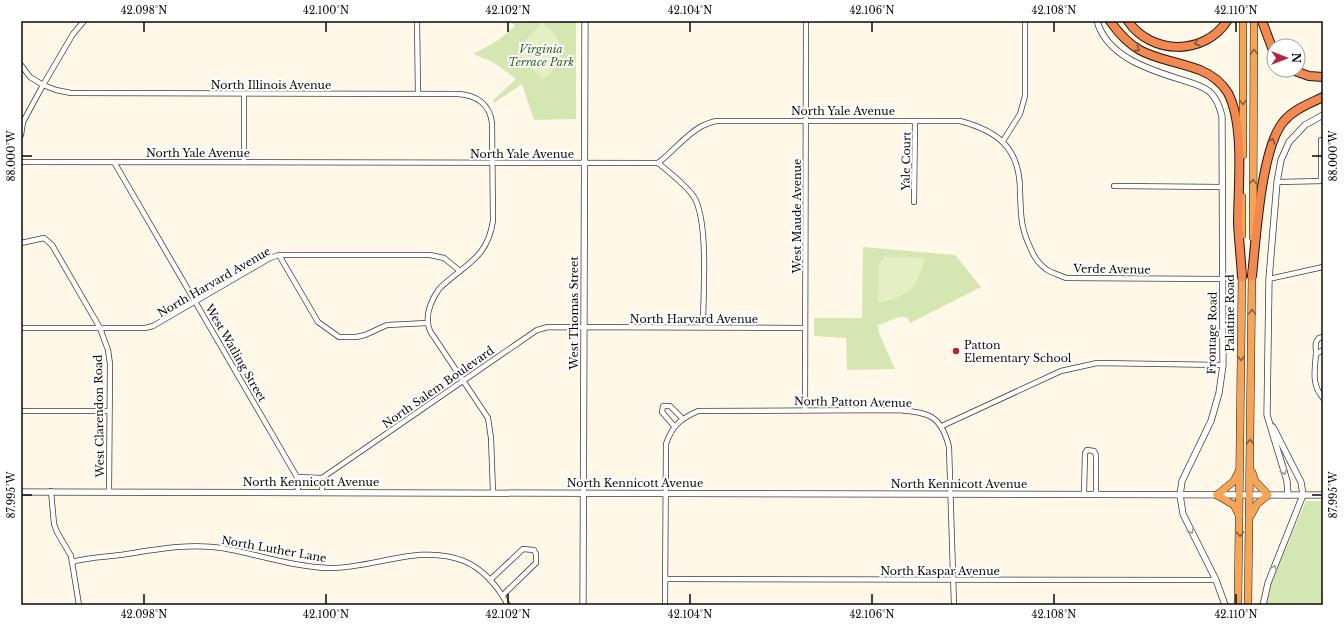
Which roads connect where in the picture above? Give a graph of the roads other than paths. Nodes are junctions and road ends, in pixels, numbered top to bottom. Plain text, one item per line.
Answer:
1 (84, 21) edge
2 (417, 21) edge
3 (585, 21) edge
4 (806, 21) edge
5 (1024, 21) edge
6 (1097, 21) edge
7 (1110, 21) edge
8 (1128, 21) edge
9 (1227, 21) edge
10 (1243, 21) edge
11 (1254, 21) edge
12 (1262, 21) edge
13 (1268, 38) edge
14 (21, 65) edge
15 (1306, 75) edge
16 (1323, 77) edge
17 (42, 85) junction
18 (418, 93) junction
19 (244, 94) junction
20 (1323, 98) edge
21 (1323, 115) edge
22 (806, 119) junction
23 (915, 121) junction
24 (21, 136) edge
25 (1321, 140) dead end
26 (1003, 142) junction
27 (21, 162) edge
28 (114, 162) junction
29 (244, 162) junction
30 (492, 163) junction
31 (584, 163) junction
32 (658, 163) junction
33 (1322, 180) edge
34 (1277, 182) junction
35 (1114, 186) dead end
36 (1222, 187) junction
37 (914, 202) dead end
38 (21, 243) edge
39 (279, 255) junction
40 (1323, 267) edge
41 (460, 271) junction
42 (1252, 276) junction
43 (1242, 277) junction
44 (1223, 279) junction
45 (1268, 279) junction
46 (195, 302) junction
47 (426, 323) junction
48 (584, 327) junction
49 (703, 327) junction
50 (21, 328) edge
51 (100, 328) junction
52 (805, 328) junction
53 (1323, 337) edge
54 (1323, 350) edge
55 (1316, 354) junction
56 (1223, 365) junction
57 (464, 379) junction
58 (1323, 398) edge
59 (1268, 408) junction
60 (805, 410) junction
61 (21, 411) edge
62 (109, 411) junction
63 (682, 418) junction
64 (674, 426) junction
65 (942, 426) junction
66 (1250, 466) junction
67 (1240, 467) junction
68 (297, 477) junction
69 (322, 478) junction
70 (51, 491) junction
71 (109, 491) junction
72 (21, 492) edge
73 (322, 492) junction
74 (493, 492) junction
75 (298, 493) junction
76 (584, 493) junction
77 (666, 493) junction
78 (951, 494) junction
79 (1084, 494) junction
80 (1096, 494) junction
81 (1180, 494) junction
82 (1217, 495) junction
83 (1240, 495) junction
84 (1250, 495) junction
85 (1268, 495) junction
86 (1288, 495) junction
87 (1303, 495) junction
88 (1323, 495) edge
89 (1240, 518) junction
90 (1249, 521) junction
91 (72, 562) junction
92 (665, 579) junction
93 (490, 580) junction
94 (953, 580) junction
95 (1216, 580) junction
96 (503, 596) junction
97 (79, 605) edge
98 (508, 605) edge
99 (584, 605) edge
100 (665, 605) edge
101 (954, 605) edge
102 (1225, 605) edge
103 (1238, 605) edge
104 (1248, 605) edge
105 (1263, 605) edge

1 - 17 street
2 - 18 street
3 - 31 street, West Thomas Street
4 - 22 street, West Maude Avenue
5 - 26 street
6 - 36 street, Frontage Road
7 -> 43 highway
9 -> 8 highway
10 -> 43 highway, Palatine Road
42 -> 11 highway, Palatine Road
12 - 13 highway
14 - 17 street
15 - 16 highway
17 - 19 street, North Illinois Avenue
17 - 24 street
18 - 19 street, North Illinois Avenue
18 - 30 street, North Illinois Avenue
19 - 29 street
42 -> 20 highway
21 - 34 street
22 - 23 street, North Yale Avenue
22 - 32 street, North Yale Avenue
22 - 52 street, West Maude Avenue
23 - 26 street, North Yale Avenue
23 - 37 street, Yale Court
25 - 33 street
26 - 44 street, Verde Avenue
27 - 28 street, North Yale Avenue
28 - 29 street, North Yale Avenue
28 - 46 street, West Watling Street
29 - 30 street, North Yale Avenue
30 - 31 street, North Yale Avenue
30 - 41 street
31 - 32 street, North Yale Avenue
31 - 48 street, West Thomas Street
32 - 49 street
33 - 34 street
34 - 45 street
35 - 36 street
36 - 44 street, Frontage Road
38 - 51 street, West Clarendon Road
39 - 41 street, North Harvard Avenue
39 - 46 street, North Harvard Avenue
39 - 47 street
40 - 45 street
41 - 47 street
66 -> 42 highway, Palatine Road
43 -> 67 highway, Palatine Road
44 - 56 street, Frontage Road
45 - 59 street
46 - 51 street, North Harvard Avenue
46 - 68 street, West Watling Street
47 - 57 street
48 - 49 street, North Harvard Avenue
48 - 57 street, North Salem Boulevard
48 - 76 street, West Thomas Street
49 - 52 street, North Harvard Avenue
50 - 51 street, North Harvard Avenue
51 - 62 street, West Clarendon Road
52 - 60 street, West Maude Avenue
53 - 55 street
54 - 55 street
55 - 58 street
56 - 65 street
56 - 81 street, Frontage Road
57 - 69 street, North Salem Boulevard
57 - 74 street
59 -> 86 street
59 - 87 street
60 - 63 street, North Patton Avenue
60 - 65 street, North Patton Avenue
61 - 62 street
62 - 71 street, West Clarendon Road
63 - 64 street, North Patton Avenue
63 - 64 street
64 - 77 street, North Patton Avenue
65 - 78 street
66 - 84 highway, Palatine Road
66 - 85 highway
67 - 82 highway
67 - 83 highway, Palatine Road
68 - 69 street
68 - 75 street, West Watling Street
69 - 73 street
70 - 71 street, North Kennicott Avenue
70 - 72 street, North Kennicott Avenue
70 - 91 street
71 - 75 street, North Kennicott Avenue
73 - 74 street, North Kennicott Avenue
73 - 75 street, North Kennicott Avenue
74 - 76 street, North Kennicott Avenue
76 - 77 street, North Kennicott Avenue
76 - 99 street, West Thomas Street
77 - 78 street, North Kennicott Avenue
77 - 92 street, North Patton Avenue
78 - 79 street, North Kennicott Avenue
78 - 94 street
79 - 80 street, North Kennicott Avenue
79 - 80 street
80 - 81 street, North Kennicott Avenue
81 - 82 street, North Kennicott Avenue
81 -> 95 street, Frontage Road
82 - 83 street, North Kennicott Avenue
82 - 89 highway
83 - 84 street, North Kennicott Avenue
83 - 89 highway, Palatine Road
84 - 85 street, North Kennicott Avenue
84 - 90 highway, Palatine Road
85 - 86 street, North Kennicott Avenue
85 - 90 highway
86 - 87 street, North Kennicott Avenue
87 - 88 street, North Kennicott Avenue
105 -> 87 street
89 -> 103 highway, Palatine Road
90 - 104 highway, Palatine Road
91 - 93 street, North Luther Lane
91 - 97 street
92 - 94 street, North Kaspar Avenue
92 - 100 street, North Patton Avenue
93 - 96 street, North Luther Lane
93 - 96 street
94 - 95 street, North Kaspar Avenue
94 - 101 street
95 - 102 street, Frontage Road
96 - 98 street, North Luther Lane

